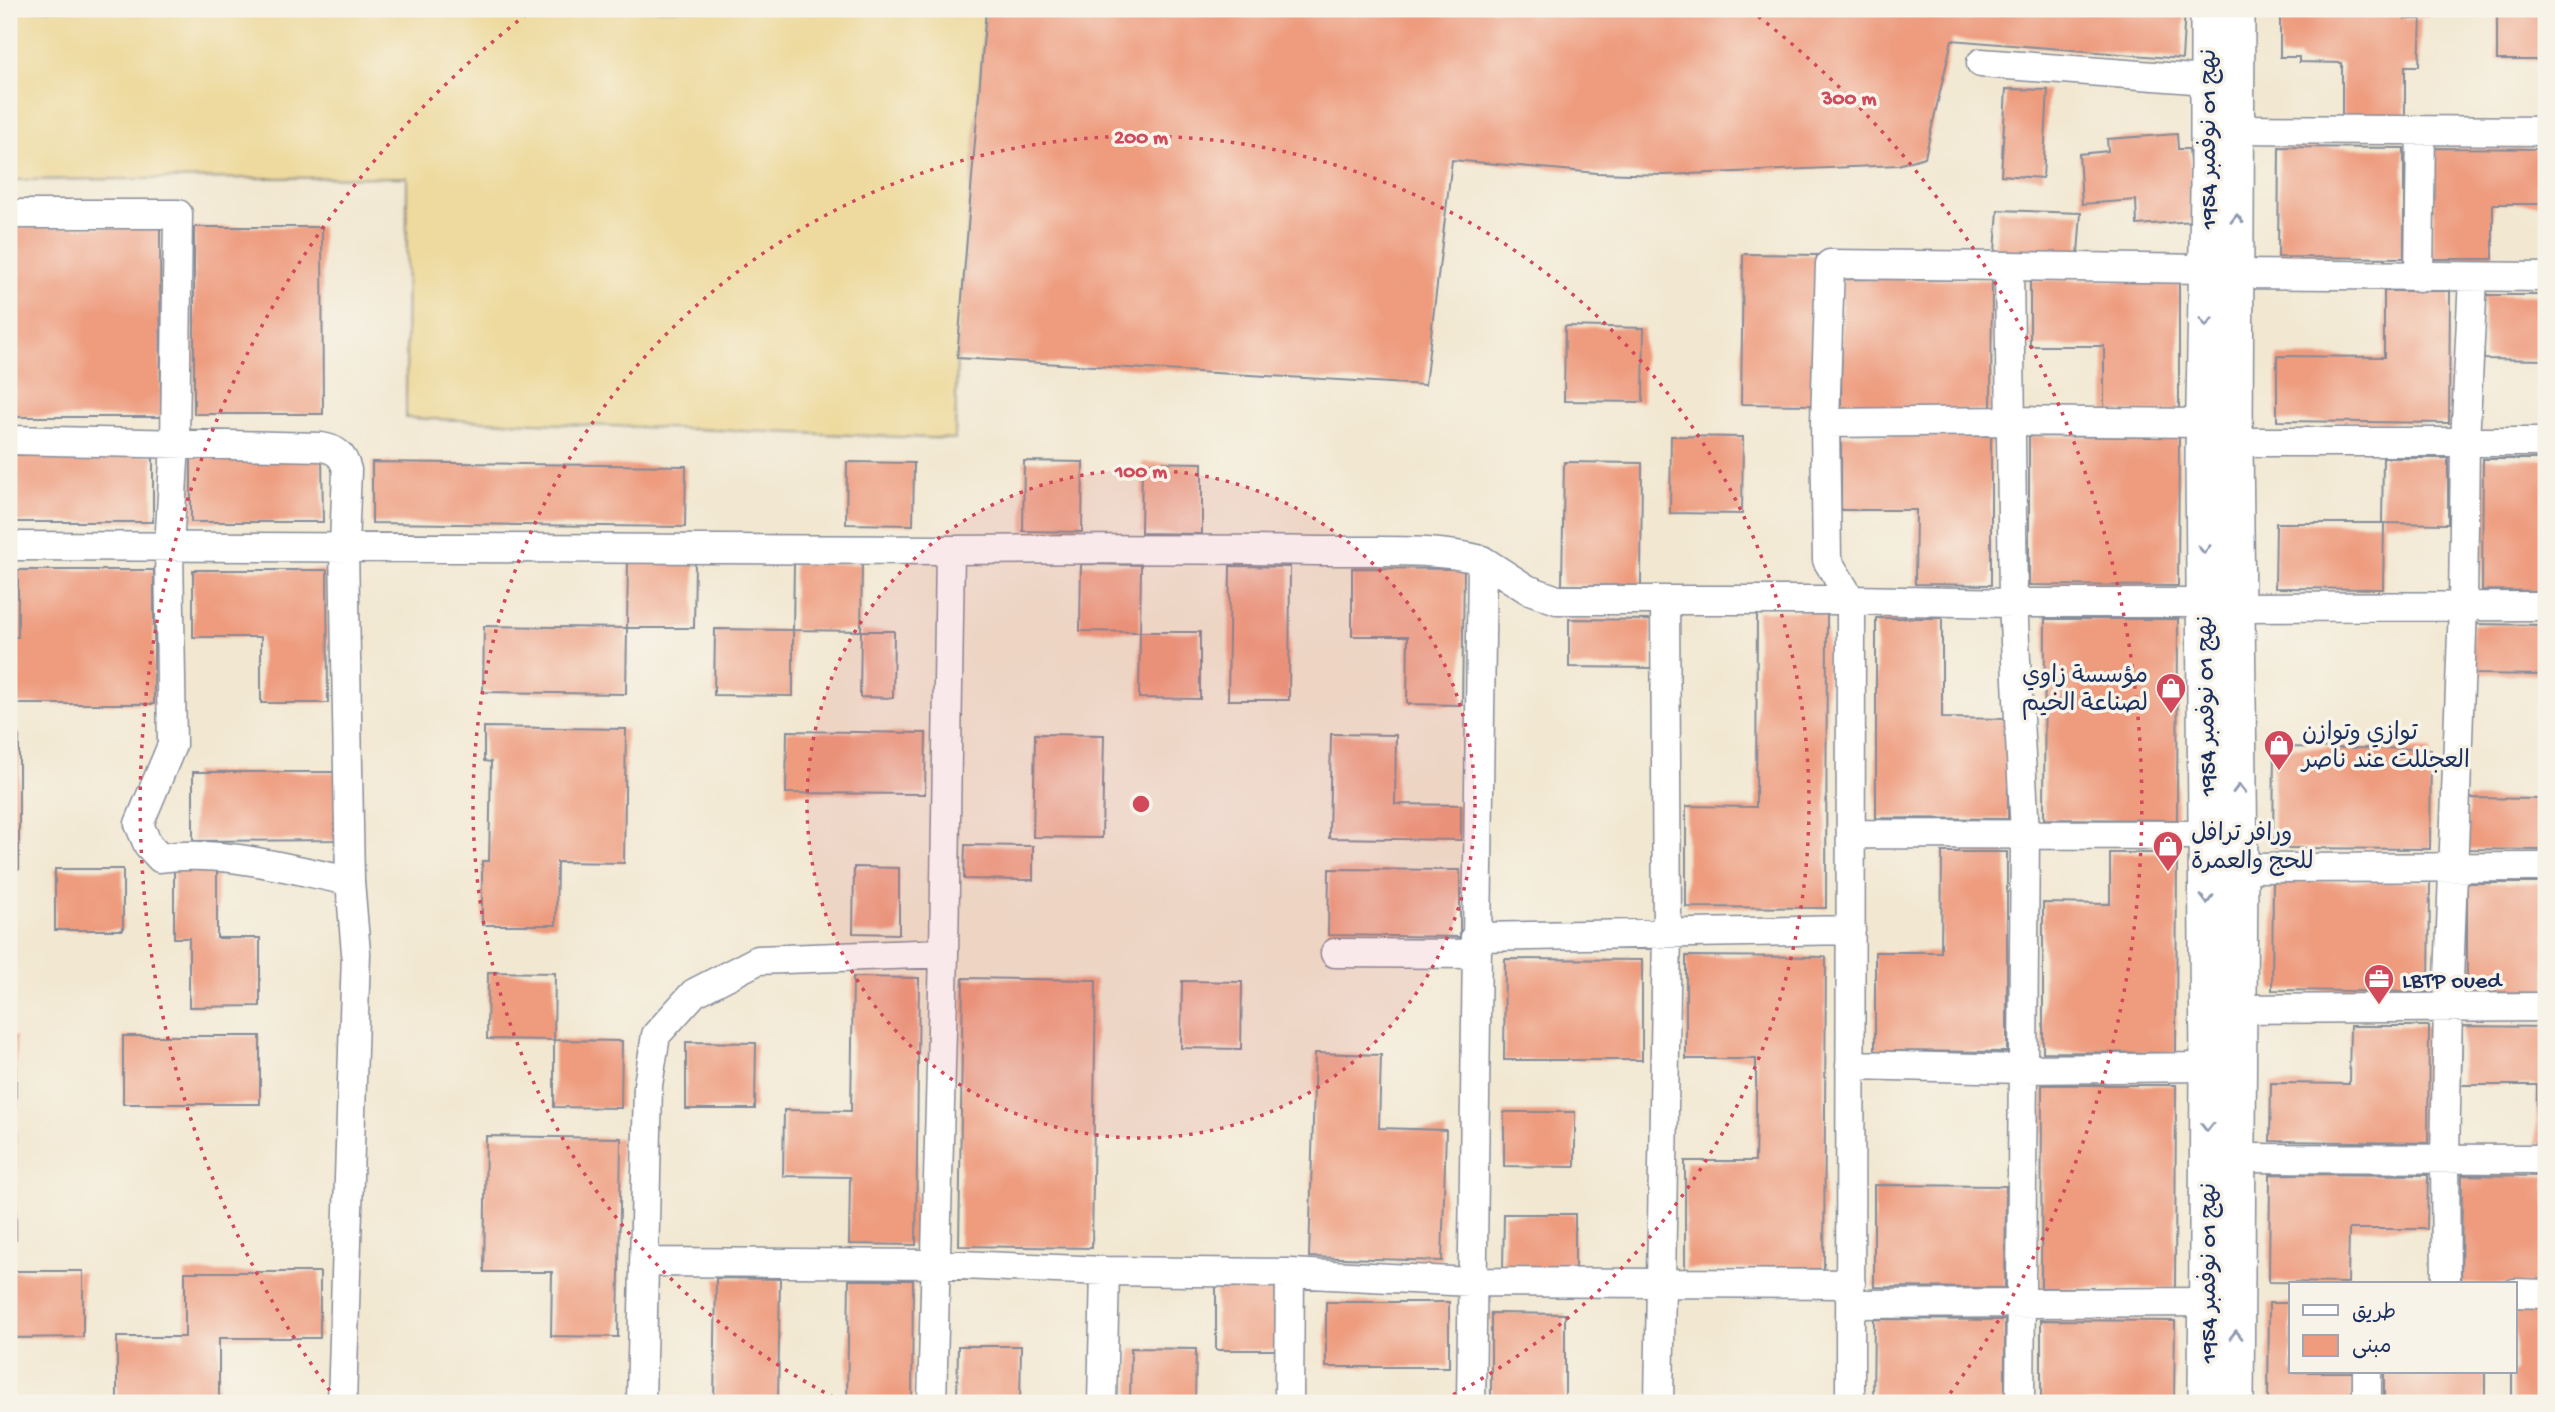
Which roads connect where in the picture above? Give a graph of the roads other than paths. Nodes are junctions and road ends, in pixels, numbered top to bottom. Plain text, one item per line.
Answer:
1 (2208, 9) edge
2 (2237, 9) edge
3 (1981, 63) dead end
4 (2207, 80) junction
5 (2237, 129) junction
6 (2421, 131) junction
7 (2546, 131) edge
8 (9, 214) edge
9 (2010, 266) junction
10 (2221, 272) junction
11 (2419, 277) junction
12 (2546, 277) edge
13 (2473, 278) junction
14 (2010, 421) junction
15 (1825, 423) junction
16 (2204, 423) junction
17 (9, 440) edge
18 (2235, 442) junction
19 (2465, 442) junction
20 (2546, 442) edge
21 (175, 444) junction
22 (9, 546) edge
23 (344, 546) junction
24 (169, 547) junction
25 (950, 550) junction
26 (1482, 560) junction
27 (1851, 600) junction
28 (1665, 601) junction
29 (2014, 603) junction
30 (2220, 605) junction
31 (2546, 606) edge
32 (2463, 607) junction
33 (1851, 834) junction
34 (2025, 834) junction
35 (2206, 835) junction
36 (2546, 867) edge
37 (2240, 868) junction
38 (2451, 868) junction
39 (350, 881) junction
40 (1851, 930) junction
41 (1667, 932) junction
42 (1475, 945) junction
43 (944, 953) junction
44 (1335, 953) dead end
45 (2448, 1007) junction
46 (2546, 1007) edge
47 (2238, 1009) junction
48 (1850, 1065) junction
49 (2208, 1067) junction
50 (2023, 1069) junction
51 (2237, 1158) junction
52 (2445, 1158) junction
53 (2546, 1159) edge
54 (645, 1262) junction
55 (937, 1264) junction
56 (1105, 1271) junction
57 (1290, 1273) junction
58 (1471, 1282) junction
59 (2446, 1282) edge
60 (1661, 1283) junction
61 (2516, 1293) edge
62 (1851, 1294) junction
63 (2546, 1294) edge
64 (2021, 1302) junction
65 (2207, 1302) junction
66 (2367, 1374) edge
67 (342, 1403) edge
68 (641, 1403) edge
69 (932, 1403) edge
70 (1102, 1403) edge
71 (1289, 1403) edge
72 (1471, 1403) edge
73 (1659, 1403) edge
74 (1850, 1403) edge
75 (2020, 1403) edge
76 (2206, 1403) edge
77 (2236, 1403) edge
78 (2367, 1403) edge

1 - 4 main road, نهج 01 نوفمبر 1954
2 - 5 main road, نهج 01 نوفمبر 1954
3 - 4 street
4 - 10 main road, نهج 01 نوفمبر 1954
5 - 6 street
10 -> 5 main road, نهج 01 نوفمبر 1954
6 - 7 street
6 - 11 street
8 - 21 street
9 - 10 street
9 - 14 street
9 - 15 street
10 - 11 street
10 -> 16 main road, نهج 01 نوفمبر 1954
10 - 18 main road, نهج 01 نوفمبر 1954
11 - 13 street
12 - 13 street
13 - 19 street
14 - 15 street
14 - 16 street
14 - 29 street
15 - 27 street
16 -> 30 main road, نهج 01 نوفمبر 1954
17 - 21 street
18 - 19 street
18 - 30 main road, نهج 01 نوفمبر 1954
19 - 20 street
19 - 32 street
21 - 23 street
21 - 24 street
22 - 24 street
23 - 24 street
23 - 25 street
23 - 39 street
24 - 39 street
25 - 26 street
25 - 43 street
26 - 28 street
26 - 42 street
27 - 28 street
27 - 29 street
27 - 33 street
28 - 41 street
29 - 30 street
29 - 34 street
30 - 32 street
30 - 35 main road, نهج 01 نوفمبر 1954
37 -> 30 main road, نهج 01 نوفمبر 1954
31 - 32 street
32 - 38 street
33 - 34 street
33 - 40 street
34 - 35 street
34 - 50 street
35 -> 49 main road, نهج 01 نوفمبر 1954
36 - 38 street
37 - 38 street
37 - 47 main road, نهج 01 نوفمبر 1954
38 - 45 street
39 - 67 street
40 - 41 street
40 - 48 street
41 - 42 street
41 - 60 street
42 - 44 street
42 - 58 street
43 - 54 street
43 - 55 street
45 - 46 street
45 - 47 street
45 - 52 street
47 - 51 main road, نهج 01 نوفمبر 1954
48 - 50 street
48 - 62 street
49 - 50 street
49 -> 65 main road, نهج 01 نوفمبر 1954
50 - 64 street
51 - 52 street
77 -> 51 main road, نهج 01 نوفمبر 1954
52 - 53 street
52 - 59 street
54 - 55 street
54 - 68 street
55 - 56 street
55 - 69 street
56 - 57 street
56 - 70 street
57 - 58 street
57 - 71 street
58 - 60 street
58 - 72 street
60 - 62 street
60 - 73 street
61 - 63 street
62 - 64 street
62 - 74 street
64 - 65 street
64 - 75 street
65 - 76 main road, نهج 01 نوفمبر 1954
66 - 78 street

